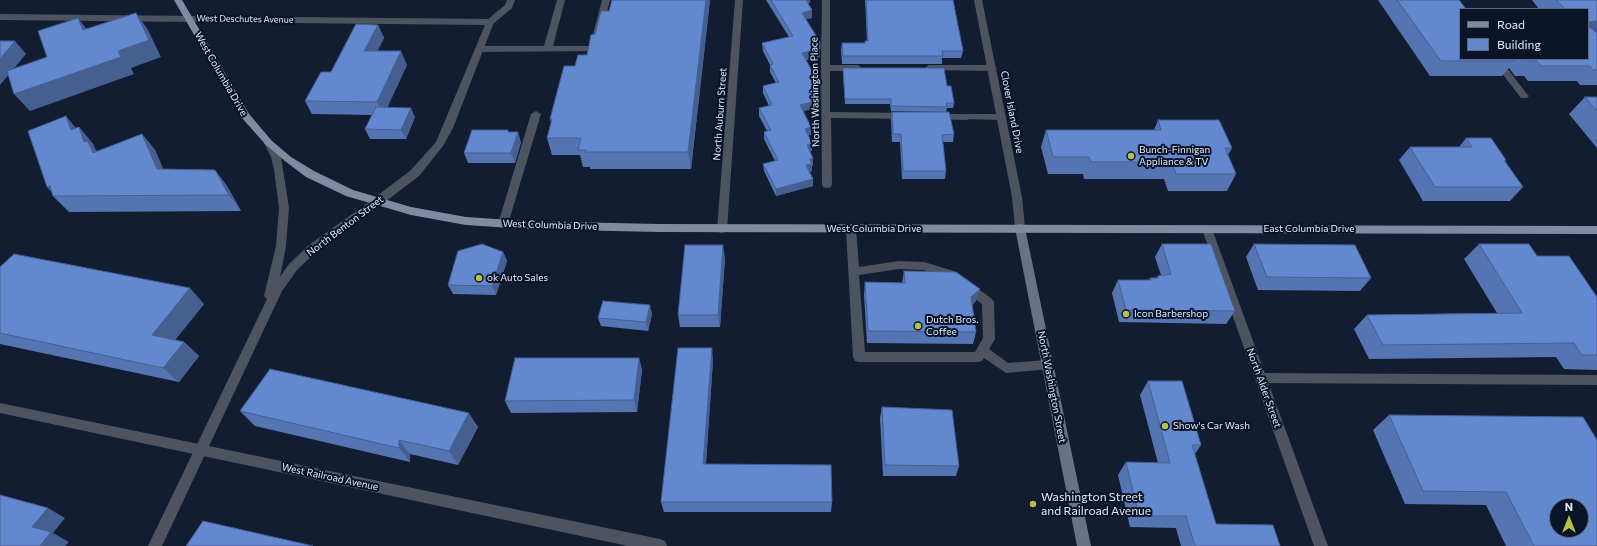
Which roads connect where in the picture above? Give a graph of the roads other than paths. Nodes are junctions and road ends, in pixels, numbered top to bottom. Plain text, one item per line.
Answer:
1 (178, 0) edge
2 (511, 0) edge
3 (561, 0) edge
4 (606, 0) edge
5 (740, 0) edge
6 (826, 0) edge
7 (978, 0) edge
8 (0, 17) edge
9 (189, 19) junction
10 (490, 22) junction
11 (479, 48) junction
12 (548, 49) junction
13 (1496, 60) edge
14 (825, 68) junction
15 (865, 68) edge
16 (920, 68) edge
17 (993, 68) junction
18 (1524, 96) dead end
19 (536, 114) dead end
20 (826, 115) junction
21 (912, 116) edge
22 (928, 117) edge
23 (1002, 117) junction
24 (268, 143) junction
25 (827, 184) dead end
26 (377, 202) junction
27 (503, 224) junction
28 (722, 228) junction
29 (1020, 228) junction
30 (851, 229) junction
31 (1208, 229) junction
32 (1597, 230) edge
33 (854, 272) junction
34 (268, 308) junction
35 (982, 350) junction
36 (1047, 365) junction
37 (1261, 378) junction
38 (1597, 380) edge
39 (0, 408) edge
40 (200, 450) junction
41 (155, 546) edge
42 (660, 546) edge
43 (1084, 546) edge
44 (1321, 546) edge

1 - 9 main road, West Columbia Drive
2 - 10 street
3 - 12 street
4 - 12 street
5 - 28 street, North Auburn Street
6 - 14 street, North Washington Place
7 - 17 street, Clover Island Drive
8 - 9 street, West Deschutes Avenue
9 - 10 street, West Deschutes Avenue
9 - 24 main road, West Columbia Drive
10 - 11 street, North Benton Street
11 - 12 street
11 - 26 street, North Benton Street
13 - 18 street
14 - 15 street
14 - 20 street, North Washington Place
16 - 17 street
17 - 23 street, Clover Island Drive
19 - 27 street
20 - 21 street
20 - 25 street, North Washington Place
22 - 23 street
23 - 29 street, Clover Island Drive
24 - 26 main road, West Columbia Drive
24 - 34 street
26 - 27 main road, West Columbia Drive
26 - 34 street, North Benton Street
27 - 28 main road, West Columbia Drive
28 - 30 main road, West Columbia Drive
29 - 30 main road, West Columbia Drive
29 - 31 main road, East Columbia Drive
29 - 36 main road, North Washington Street
30 - 33 street
31 - 32 main road, East Columbia Drive
31 - 37 street, North Alder Street
33 - 35 street
33 - 35 street
34 - 40 street, North Benton Street
35 - 36 street
36 - 43 main road, North Washington Street
37 - 38 street
37 - 44 street, North Alder Street
39 - 40 street, West Railroad Avenue
40 - 41 street, North Benton Street
40 - 42 street, West Railroad Avenue

